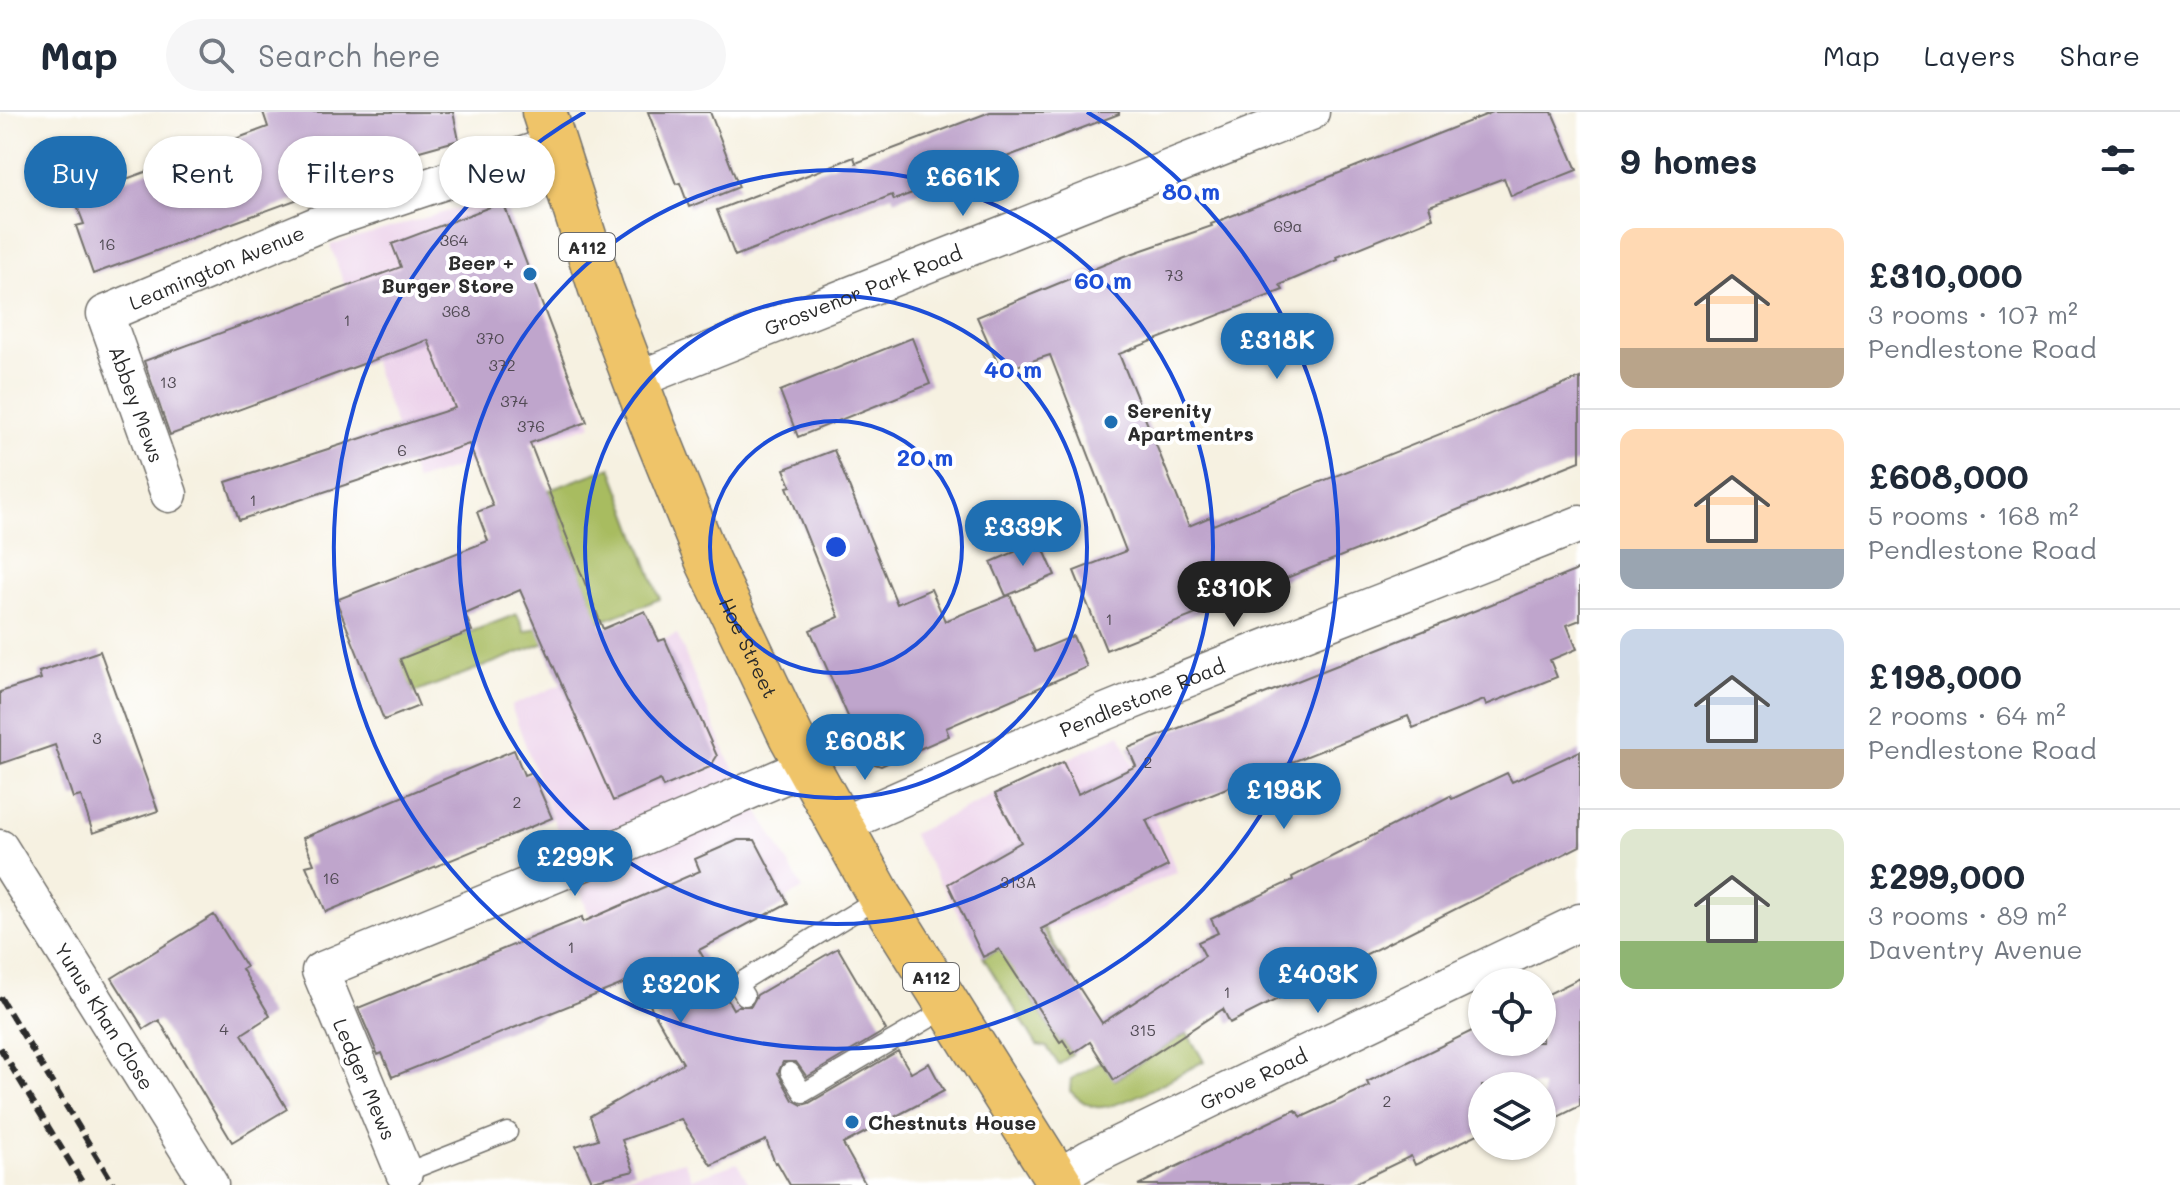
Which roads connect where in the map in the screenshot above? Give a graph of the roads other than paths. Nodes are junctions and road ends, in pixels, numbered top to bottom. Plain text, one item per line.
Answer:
1 (1311, 112) edge
2 (549, 128) edge
3 (105, 314) joint
4 (636, 380) junction
5 (169, 494) dead end
6 (1580, 524) edge
7 (807, 766) junction
8 (842, 825) junction
9 (0, 848) edge
10 (880, 897) junction
11 (1580, 922) edge
12 (745, 996) dead end
13 (949, 1007) junction
14 (790, 1072) dead end
15 (508, 1132) dead end
16 (404, 1173) joint
17 (1059, 1181) edge
18 (210, 1185) edge

1 - 4 street, Grosvenor Park Road
2 - 3 street, Leamington Avenue
2 - 4 main road, Hoe Street / A112
3 - 5 street, Abbey Mews
4 - 7 main road, Hoe Street / A112
6 - 8 street, Pendlestone Road
7 - 8 main road, Hoe Street / A112
7 - 16 street, Ledger Mews
8 - 10 main road, Hoe Street / A112
9 - 18 street, Yunus Khan Close
10 - 12 lane
10 - 13 main road, Hoe Street / A112
11 - 17 street, Grove Road
13 - 14 lane
13 - 17 main road, Hoe Street / A112
15 - 16 lane, Ledger Mews

